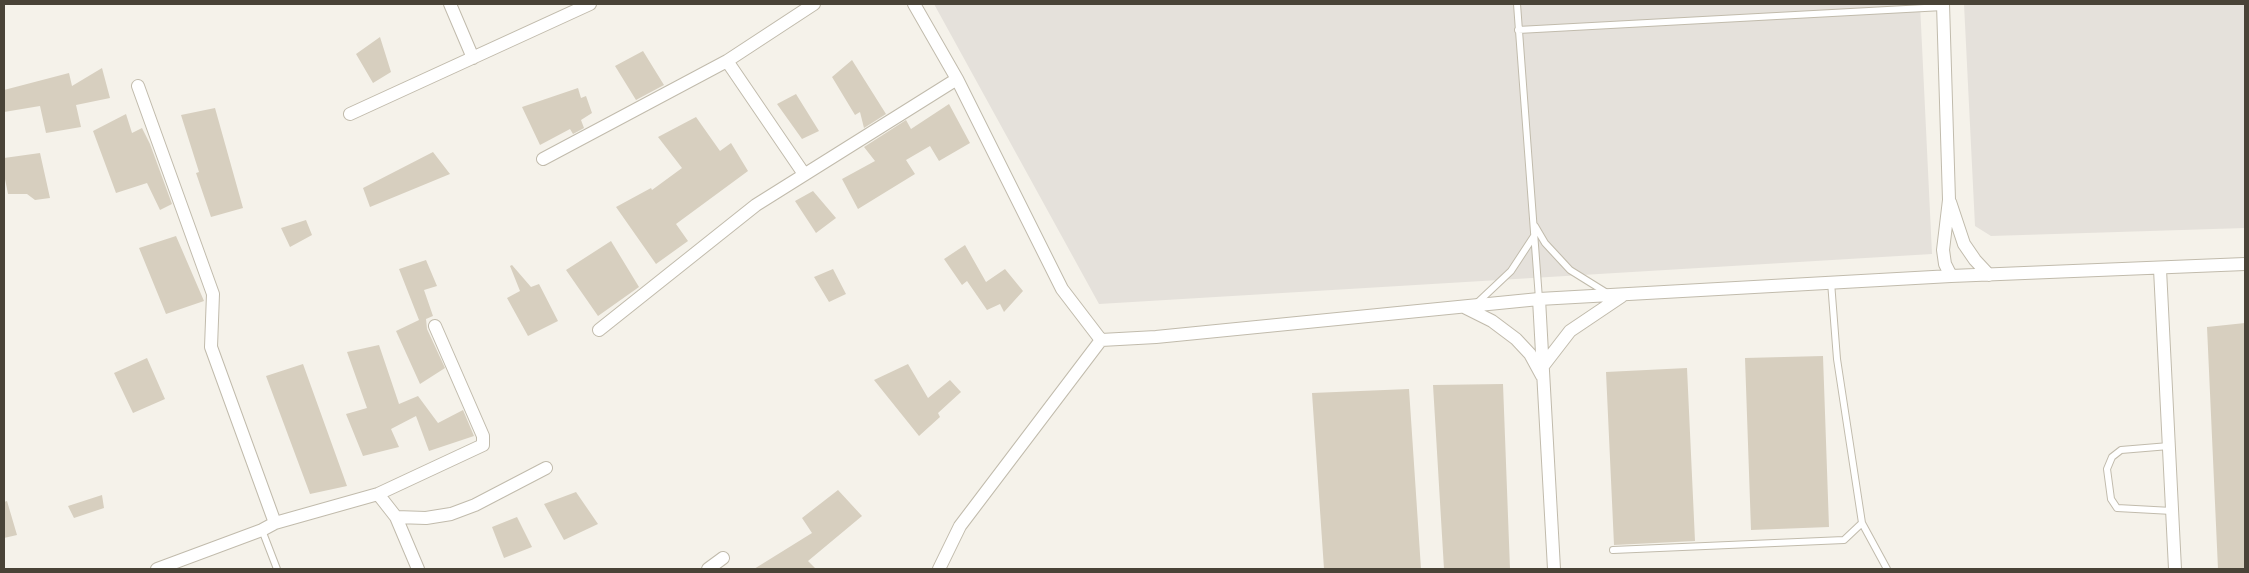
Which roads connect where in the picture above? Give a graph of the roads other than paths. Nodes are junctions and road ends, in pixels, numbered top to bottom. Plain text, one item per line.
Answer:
1 (450, 4) edge
2 (590, 4) edge
3 (814, 4) edge
4 (914, 4) edge
5 (1517, 4) edge
6 (1943, 5) edge
7 (1518, 30) junction
8 (473, 58) junction
9 (727, 61) junction
10 (957, 79) junction
11 (138, 86) dead end
12 (350, 114) dead end
13 (544, 159) dead end
14 (804, 174) junction
15 (1949, 200) junction
16 (1534, 225) junction
17 (1534, 235) junction
18 (2245, 264) edge
19 (2160, 269) junction
20 (1989, 275) junction
21 (1951, 276) junction
22 (1831, 282) junction
23 (1618, 295) junction
24 (1539, 299) junction
25 (1468, 306) junction
26 (436, 326) dead end
27 (599, 330) dead end
28 (1101, 340) junction
29 (1543, 372) junction
30 (2168, 446) junction
31 (546, 468) dead end
32 (378, 494) junction
33 (2172, 511) junction
34 (396, 517) junction
35 (275, 523) junction
36 (1862, 523) junction
37 (262, 530) junction
38 (1613, 550) dead end
39 (723, 558) dead end
40 (157, 569) edge
41 (277, 569) edge
42 (418, 569) edge
43 (708, 569) edge
44 (939, 569) edge
45 (1554, 569) edge
46 (1887, 569) edge
47 (2175, 569) edge

1 - 8 street
2 - 8 street
3 - 9 street
4 - 10 street
5 - 7 lane
6 - 7 lane
6 - 15 street
7 - 16 lane
8 - 12 street
9 - 13 street
9 - 14 street
10 - 14 street
10 - 28 street
11 - 35 street
14 - 27 street
15 - 20 street
15 - 21 street
16 - 17 lane
16 - 23 lane
17 - 24 lane
17 - 25 lane
18 - 19 street
19 - 20 street
19 - 30 street
20 - 21 street
21 - 22 street
22 - 23 street
22 - 36 lane
23 - 24 street
23 - 29 street
24 - 25 street
24 - 29 street
25 - 28 street
25 - 29 street
26 - 32 street
28 - 44 street
29 - 45 street
30 - 33 street
30 - 33 lane
31 - 34 street
32 - 34 street
32 - 35 street
33 - 47 street
34 - 42 street
35 - 37 street
36 - 38 lane
36 - 46 lane
37 - 40 street
37 - 41 lane
39 - 43 street

